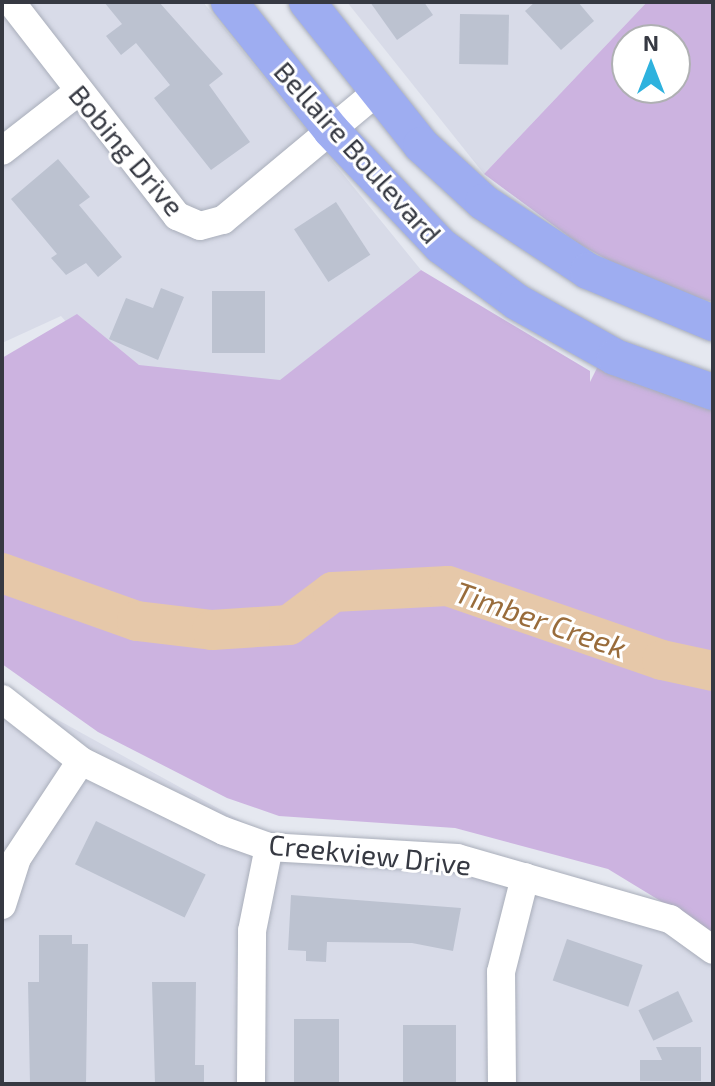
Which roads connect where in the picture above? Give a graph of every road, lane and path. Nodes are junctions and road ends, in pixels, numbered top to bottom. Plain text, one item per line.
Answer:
1 (11, 2) edge
2 (229, 2) edge
3 (307, 2) edge
4 (79, 91) junction
5 (378, 91) junction
6 (331, 130) junction
7 (2, 151) edge
8 (713, 323) edge
9 (713, 392) edge
10 (2, 699) edge
11 (81, 761) junction
12 (269, 847) junction
13 (525, 877) junction
14 (2, 905) edge
15 (713, 950) edge
16 (251, 1084) edge
17 (502, 1084) edge

1 - 4 street, Bobing Drive
2 - 6 main road, Bellaire Boulevard
3 - 5 main road, Bellaire Boulevard
4 - 6 street, Bobing Drive
4 - 7 street
5 - 6 street, Bobing Drive
5 - 8 main road, Bellaire Boulevard
6 - 9 main road, Bellaire Boulevard
10 - 11 street, Creekview Drive
11 - 12 street, Creekview Drive
11 - 14 street
12 - 13 street, Creekview Drive
12 - 16 street
13 - 15 street, Creekview Drive
13 - 17 street

